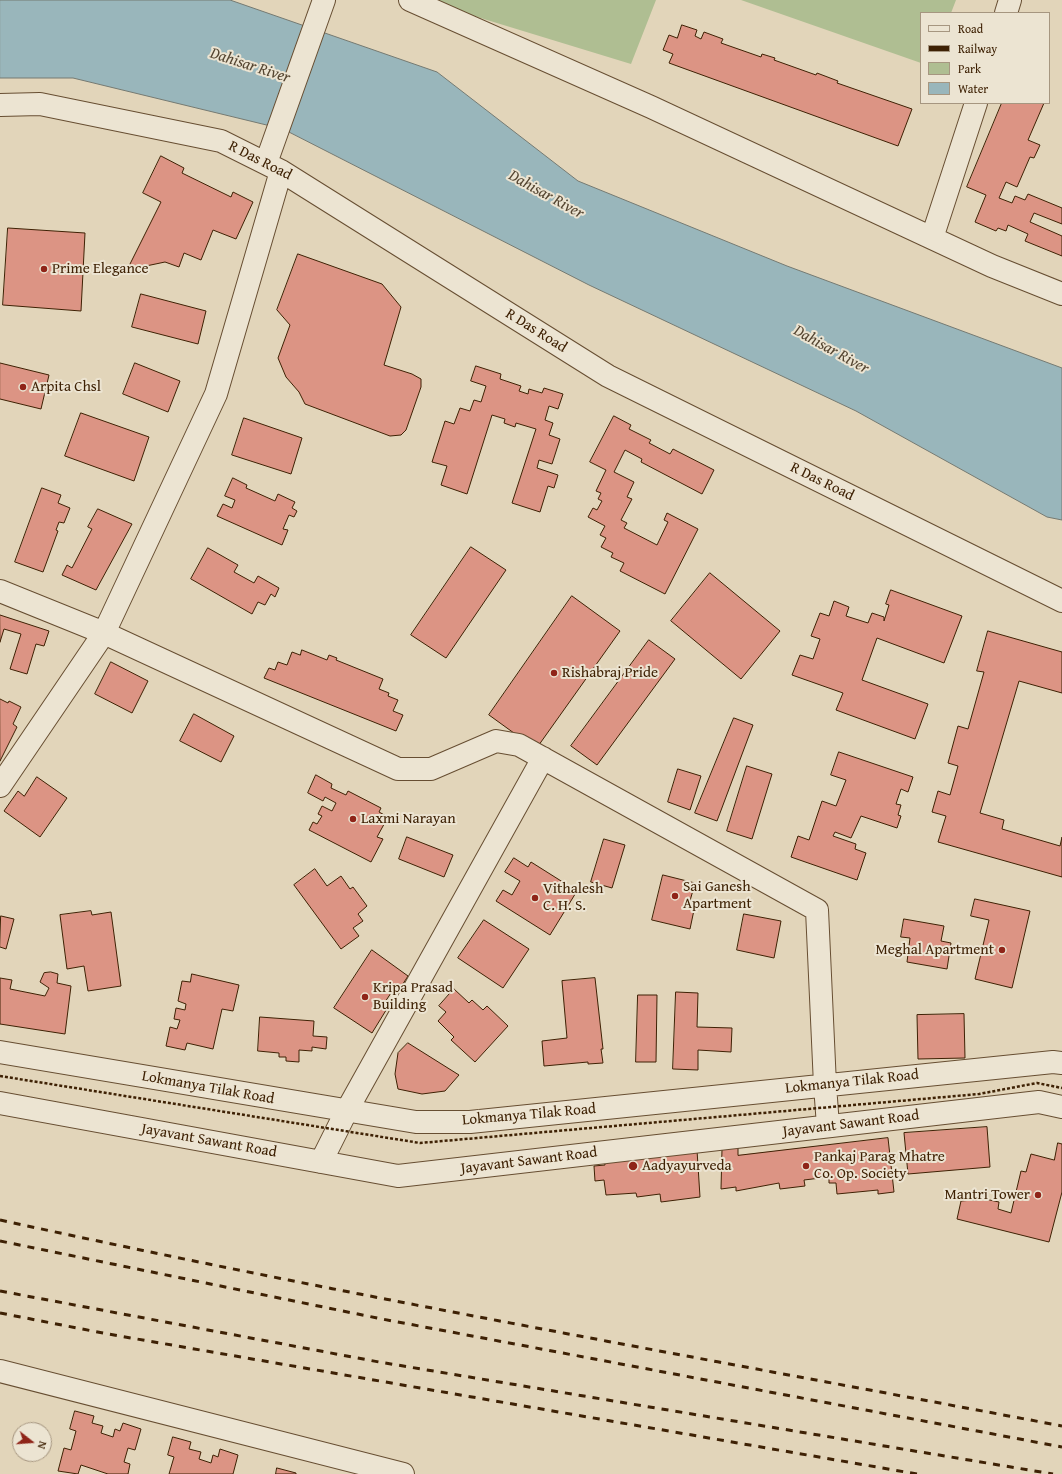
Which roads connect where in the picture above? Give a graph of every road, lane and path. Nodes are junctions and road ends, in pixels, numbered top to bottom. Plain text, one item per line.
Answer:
1 (410, 0) edge
2 (1010, 0) edge
3 (323, 3) edge
4 (1006, 12) edge
5 (976, 104) edge
6 (0, 105) edge
7 (274, 167) junction
8 (932, 238) junction
9 (1062, 294) edge
10 (0, 591) edge
11 (1062, 601) edge
12 (104, 633) junction
13 (543, 758) junction
14 (0, 786) edge
15 (0, 1052) edge
16 (1062, 1063) edge
17 (0, 1076) edge
18 (825, 1085) junction
19 (1062, 1088) edge
20 (0, 1103) edge
21 (1062, 1107) edge
22 (346, 1112) junction
23 (828, 1126) junction
24 (321, 1162) junction
25 (0, 1371) edge
26 (403, 1474) edge

1 - 8 street
2 - 4 street
3 - 7 street
5 - 8 street
6 - 7 street, R Das Road
7 - 11 street, R Das Road
7 - 12 street
8 - 9 street
10 - 12 street
12 - 13 street
12 - 14 street
13 - 18 street
13 - 22 street
15 - 22 street, Lokmanya Tilak Road
16 - 18 street, Lokmanya Tilak Road
17 - 19 path, bridge
18 - 22 street, Lokmanya Tilak Road
18 - 23 street
20 - 24 street, Jayavant Sawant Road
21 - 23 street, Jayavant Sawant Road
22 - 24 street
23 - 24 street, Jayavant Sawant Road
25 - 26 street

